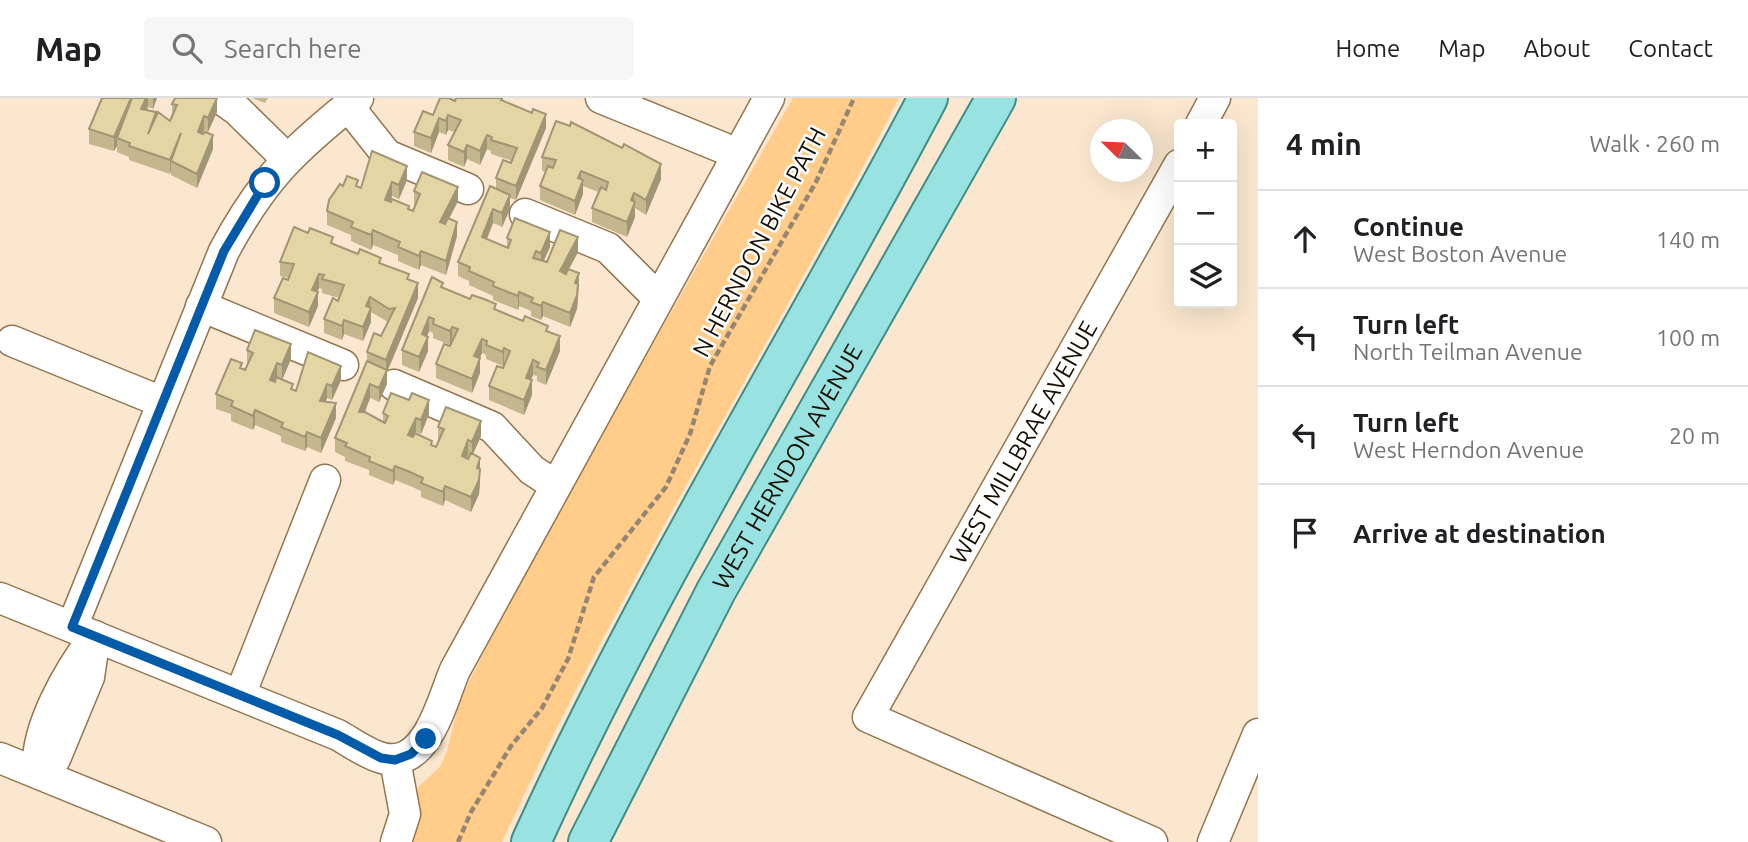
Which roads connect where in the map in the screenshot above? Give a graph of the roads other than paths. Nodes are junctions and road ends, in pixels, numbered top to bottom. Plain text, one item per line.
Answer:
1 (220, 98) edge
2 (601, 98) edge
3 (769, 98) edge
4 (928, 98) edge
5 (996, 98) edge
6 (1215, 98) edge
7 (353, 102) edge
8 (1204, 119) edge
9 (738, 154) junction
10 (286, 158) junction
11 (1174, 174) edge
12 (468, 189) dead end
13 (525, 214) dead end
14 (658, 298) junction
15 (201, 306) junction
16 (12, 341) dead end
17 (343, 365) edge
18 (394, 385) dead end
19 (162, 402) junction
20 (326, 480) dead end
21 (555, 485) junction
22 (0, 598) edge
23 (84, 631) junction
24 (240, 695) junction
25 (1258, 734) edge
26 (0, 758) edge
27 (395, 760) junction
28 (38, 773) junction
29 (152, 832) edge
30 (206, 842) edge
31 (396, 842) edge
32 (531, 842) edge
33 (588, 842) edge
34 (1152, 842) edge
35 (1213, 842) edge

1 - 10 street
2 - 9 street
3 - 9 street
4 - 32 main road
5 - 33 main road, WEST HERNDON AVENUE
6 - 8 street
7 - 10 street
7 - 12 street
9 - 14 street
10 - 15 street
11 - 34 street, WEST MILLBRAE AVENUE
13 - 14 street
14 - 21 street
15 - 17 street
15 - 19 street
16 - 19 street
18 - 21 street
19 - 23 street
20 - 24 street
21 - 27 street
22 - 23 street
23 - 24 street
23 - 28 street
24 - 27 street
25 - 35 street
26 - 28 street
27 - 31 street
28 - 29 street
29 - 30 street

